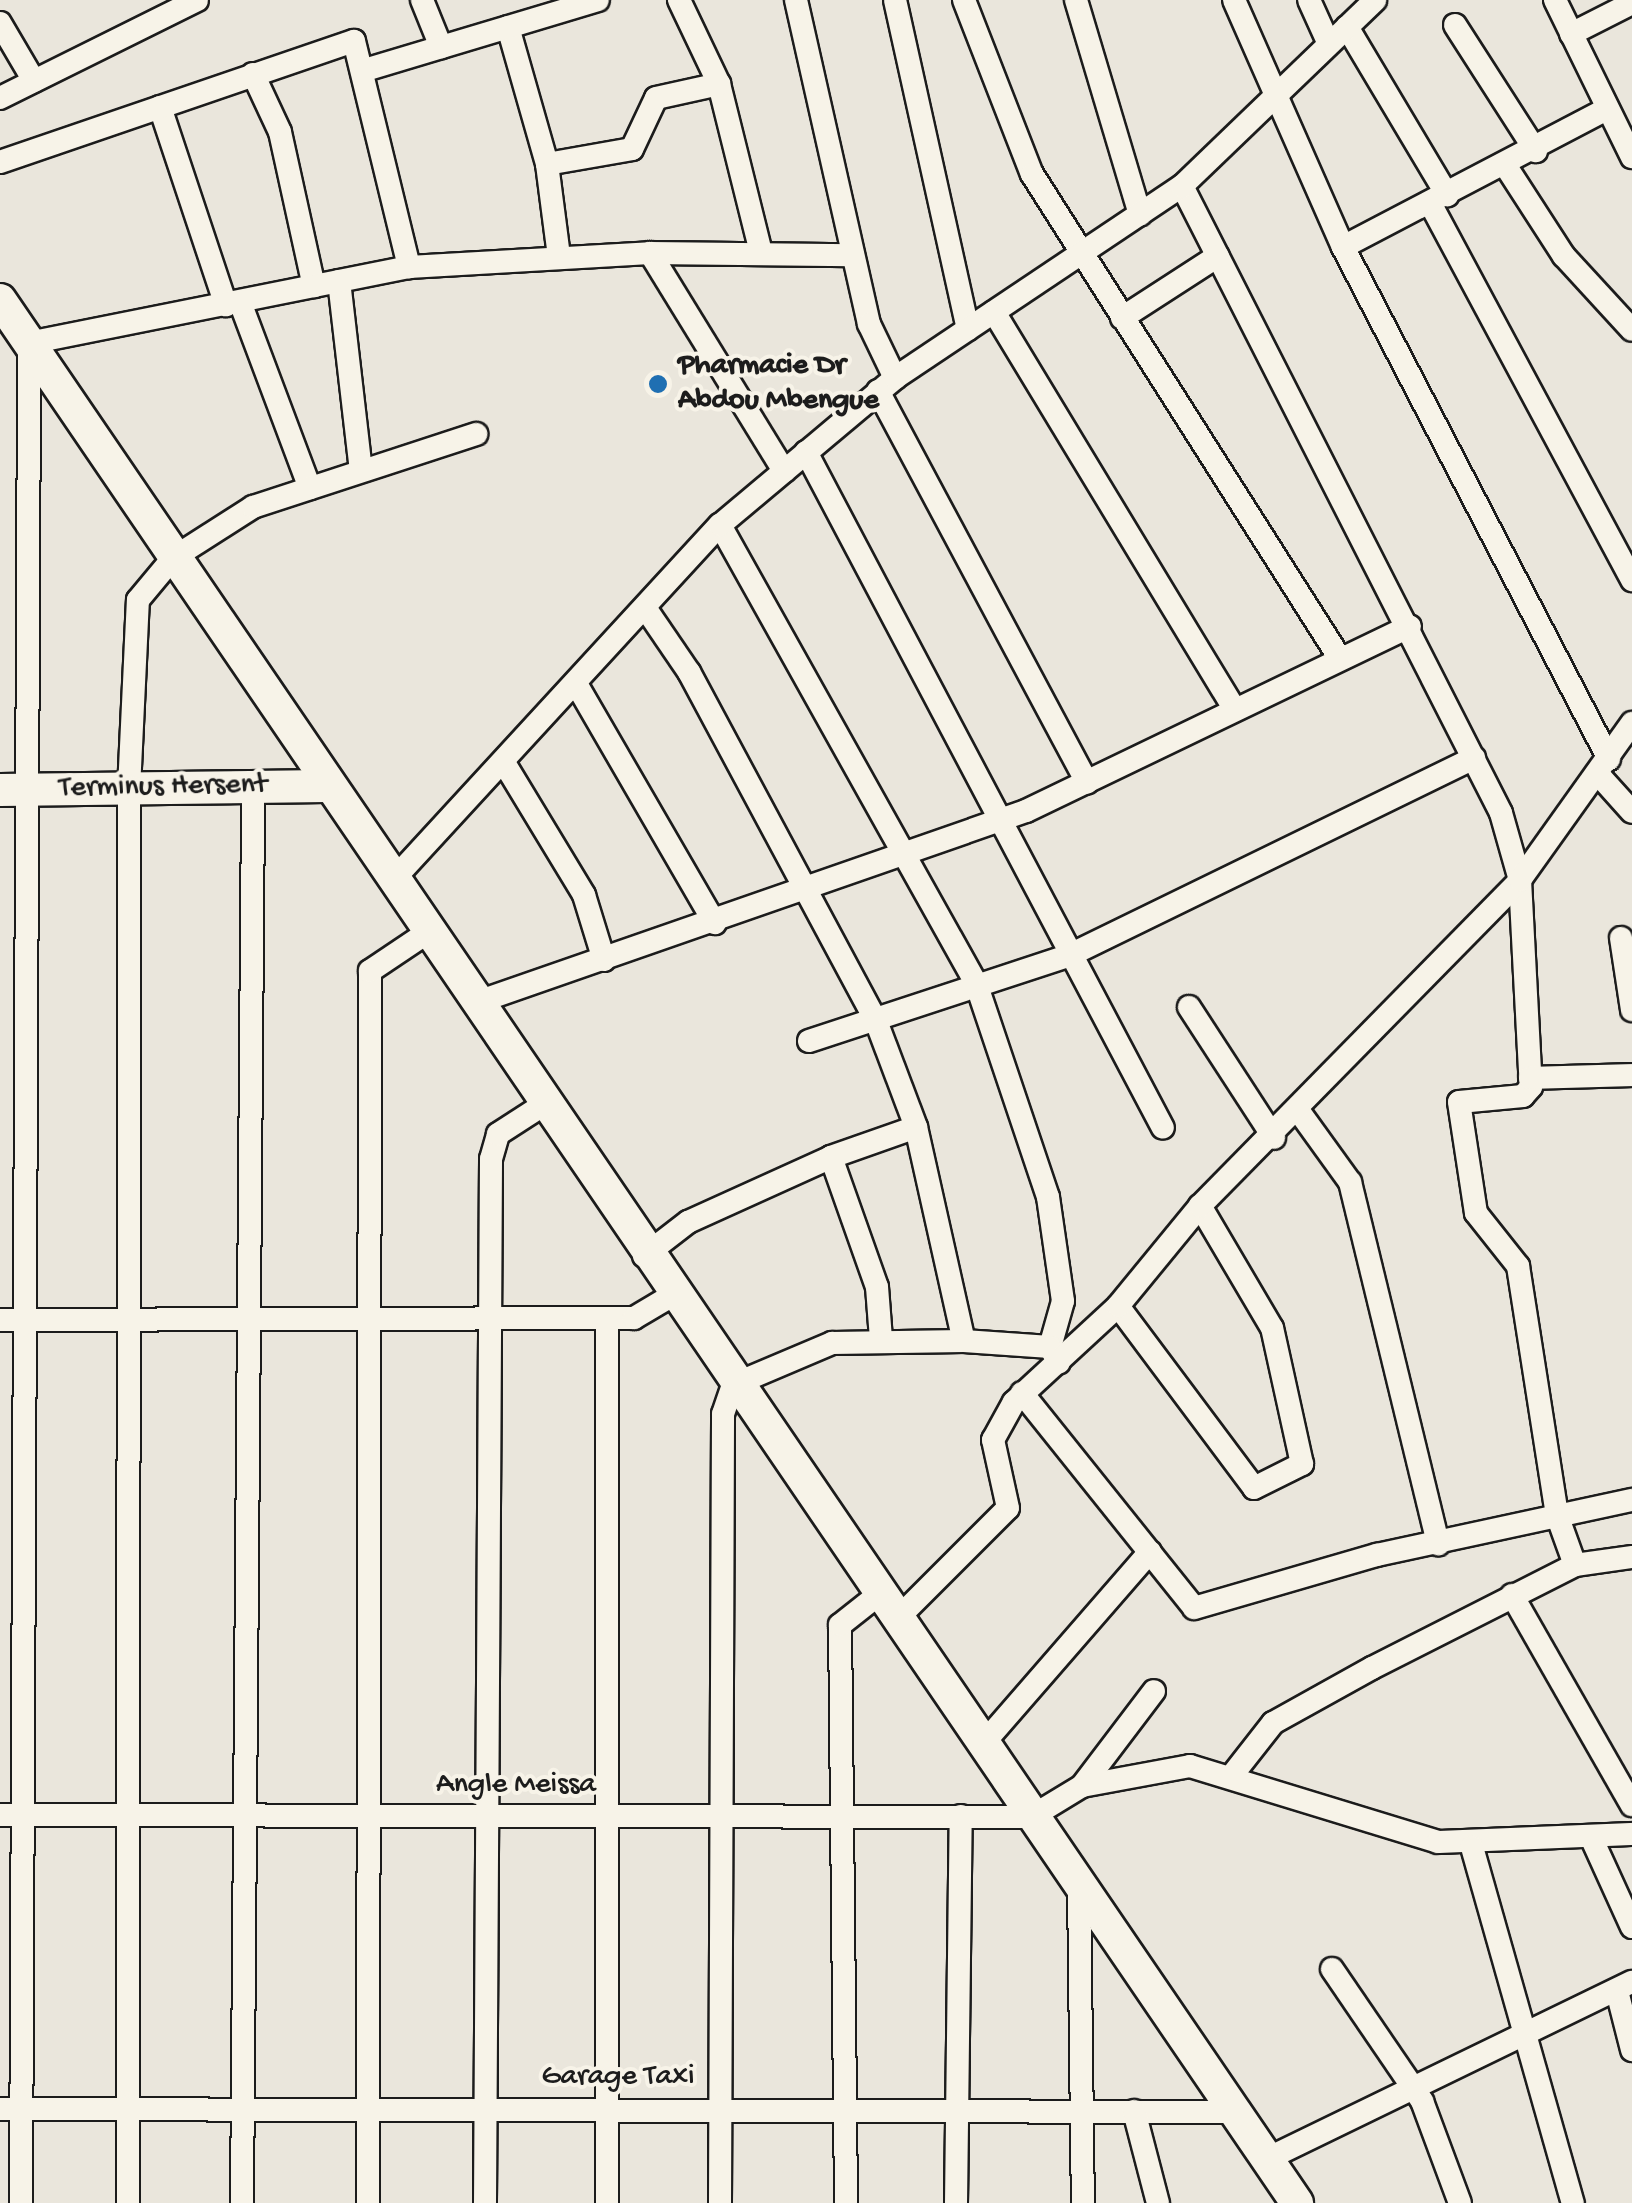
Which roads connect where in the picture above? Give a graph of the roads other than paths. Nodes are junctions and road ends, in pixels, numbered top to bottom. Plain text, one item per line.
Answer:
1 (197, 0) edge
2 (422, 0) edge
3 (513, 0) edge
4 (598, 0) edge
5 (679, 0) edge
6 (796, 0) edge
7 (895, 0) edge
8 (964, 0) edge
9 (1076, 0) edge
10 (1234, 0) edge
11 (1309, 0) edge
12 (1375, 0) edge
13 (1555, 0) edge
14 (1632, 4) edge
15 (0, 23) edge
16 (1454, 24) dead end
17 (514, 25) junction
18 (1347, 27) junction
19 (1571, 34) junction
20 (1329, 44) junction
21 (442, 47) junction
22 (365, 70) junction
23 (254, 74) junction
24 (34, 81) junction
25 (719, 84) junction
26 (1276, 95) junction
27 (0, 98) edge
28 (160, 107) junction
29 (1604, 110) junction
30 (1536, 151) junction
31 (1632, 157) edge
32 (0, 162) edge
33 (547, 164) junction
34 (1507, 168) junction
35 (1182, 186) junction
36 (1438, 199) junction
37 (1140, 215) junction
38 (1343, 247) junction
39 (650, 253) junction
40 (761, 253) junction
41 (853, 255) junction
42 (1080, 255) junction
43 (559, 256) junction
44 (1218, 256) junction
45 (408, 267) junction
46 (339, 281) junction
47 (314, 286) junction
48 (0, 300) edge
49 (233, 304) junction
50 (994, 312) junction
51 (1122, 318) junction
52 (968, 329) junction
53 (1632, 330) edge
54 (28, 343) junction
55 (886, 384) junction
56 (476, 434) dead end
57 (806, 452) junction
58 (361, 471) junction
59 (784, 471) junction
60 (310, 488) junction
61 (720, 525) junction
62 (173, 558) junction
63 (1632, 580) edge
64 (648, 612) junction
65 (1410, 626) junction
66 (1339, 657) junction
67 (578, 688) junction
68 (1234, 706) junction
69 (1632, 723) edge
70 (1474, 758) junction
71 (506, 766) junction
72 (1603, 766) junction
73 (1088, 784) junction
74 (326, 786) junction
75 (253, 787) junction
76 (130, 789) junction
77 (13, 790) edge
78 (1632, 812) edge
79 (998, 822) junction
80 (898, 854) junction
81 (392, 880) junction
82 (1520, 880) junction
83 (804, 893) junction
84 (714, 923) junction
85 (428, 932) junction
86 (1621, 938) dead end
87 (1068, 956) junction
88 (604, 960) junction
89 (976, 983) junction
90 (476, 1004) junction
91 (1189, 1007) dead end
92 (1632, 1010) edge
93 (876, 1020) junction
94 (809, 1042) dead end
95 (1632, 1075) edge
96 (1530, 1078) junction
97 (543, 1105) junction
98 (1298, 1110) junction
99 (916, 1127) junction
100 (1163, 1128) dead end
101 (1274, 1138) junction
102 (832, 1157) junction
103 (1200, 1206) junction
104 (644, 1256) junction
105 (671, 1296) junction
106 (1118, 1306) junction
107 (492, 1318) junction
108 (607, 1318) junction
109 (248, 1319) junction
110 (370, 1319) junction
111 (0, 1320) edge
112 (24, 1320) junction
113 (129, 1320) junction
114 (881, 1339) junction
115 (964, 1341) junction
116 (1054, 1355) junction
117 (733, 1386) junction
118 (1022, 1392) junction
119 (1632, 1500) edge
120 (1558, 1515) junction
121 (1438, 1544) junction
122 (1150, 1552) junction
123 (1630, 1562) edge
124 (1575, 1564) junction
125 (1512, 1595) junction
126 (887, 1608) junction
127 (1154, 1691) dead end
128 (982, 1746) junction
129 (1232, 1774) junction
130 (1082, 1786) junction
131 (1632, 1805) edge
132 (11, 1815) edge
133 (128, 1815) junction
134 (245, 1815) junction
135 (369, 1816) junction
136 (486, 1816) junction
137 (607, 1816) junction
138 (721, 1816) junction
139 (842, 1816) junction
140 (962, 1816) junction
141 (1031, 1816) junction
142 (1632, 1834) edge
143 (1591, 1837) junction
144 (1472, 1846) junction
145 (1079, 1886) junction
146 (1632, 1927) edge
147 (1332, 1969) dead end
148 (1624, 1987) edge
149 (1531, 2031) junction
150 (1632, 2050) edge
151 (1409, 2083) junction
152 (607, 2108) junction
153 (719, 2108) junction
154 (845, 2108) junction
155 (10, 2109) edge
156 (128, 2109) junction
157 (368, 2109) junction
158 (487, 2109) junction
159 (958, 2109) junction
160 (242, 2110) junction
161 (1085, 2110) junction
162 (1134, 2111) junction
163 (1236, 2112) junction
164 (1268, 2159) junction
165 (20, 2203) edge
166 (128, 2203) edge
167 (242, 2203) edge
168 (368, 2203) edge
169 (485, 2203) edge
170 (607, 2203) edge
171 (720, 2203) edge
172 (846, 2203) edge
173 (956, 2203) edge
174 (1083, 2203) edge
175 (1158, 2203) edge
176 (1297, 2203) edge
177 (1460, 2203) edge
178 (1573, 2203) edge

1 - 24 street
2 - 21 street
3 - 17 street
4 - 17 street
5 - 25 street
6 - 41 street
7 - 52 street
8 - 42 street
9 - 37 street
10 - 26 street
11 - 20 street
12 - 18 street
13 - 19 street
14 - 19 street
15 - 24 street
16 - 30 street
17 - 21 street
17 - 33 street
18 - 20 street
18 - 36 street
19 - 29 street
20 - 26 street
21 - 22 street
22 - 23 street
22 - 45 street
23 - 28 street
23 - 47 street
24 - 27 street
25 - 33 street
25 - 40 street
26 - 35 street
26 - 38 street
28 - 32 street
28 - 49 street
29 - 30 street
29 - 31 street
30 - 34 street
33 - 43 street
34 - 36 street
34 - 53 street
35 - 37 street
35 - 44 street
36 - 38 street
36 - 63 street
37 - 42 street
38 - 72 street
39 - 40 street
39 - 43 street
39 - 59 street
40 - 41 street
41 - 55 street
42 - 50 street
42 - 51 street
43 - 45 street
44 - 51 street
44 - 65 street
45 - 46 street
46 - 47 street
46 - 58 street
47 - 49 street
48 - 54 street
49 - 54 street
49 - 60 street
50 - 52 street
50 - 68 street
51 - 66 street
52 - 55 street
54 - 62 street
54 - 77 street
55 - 57 street
55 - 73 street
56 - 58 street
57 - 59 street
57 - 79 street
58 - 60 street
59 - 61 street
60 - 62 street
61 - 64 street
61 - 80 street
62 - 74 street
62 - 76 street
64 - 67 street
64 - 83 street
65 - 66 street
65 - 70 street
66 - 68 street
67 - 71 street
67 - 84 street
68 - 73 street
69 - 72 street
70 - 82 street
70 - 87 street
71 - 81 street
71 - 88 street
72 - 78 street
72 - 82 street
73 - 79 street
74 - 75 street, Terminus Hersent
74 - 81 street
75 - 76 street, Terminus Hersent
75 - 109 street
76 - 77 street, Terminus Hersent
76 - 113 street
77 - 112 street
79 - 80 street
79 - 87 street
80 - 83 street
80 - 89 street
81 - 85 street
82 - 96 street
82 - 98 street
83 - 84 street
83 - 93 street
84 - 88 street
85 - 90 street
85 - 110 street
86 - 92 street
87 - 89 street
87 - 100 street
88 - 90 street
89 - 93 street
89 - 116 street
90 - 97 street
91 - 101 street
93 - 94 street
93 - 99 street
95 - 96 street
96 - 120 street
97 - 104 street
97 - 107 street
98 - 101 street
98 - 121 street
99 - 102 street
99 - 115 street
101 - 103 street
102 - 104 street
102 - 114 street
103 - 106 street
103 - 106 street
104 - 105 street
105 - 108 street
105 - 117 street
106 - 116 street
107 - 108 street
107 - 110 street
107 - 136 street
108 - 137 street
109 - 110 street
109 - 113 street
109 - 134 street
110 - 135 street
111 - 112 street
112 - 113 street
112 - 132 street
113 - 133 street
114 - 115 street
114 - 117 street
115 - 116 street
116 - 118 street
117 - 126 street
117 - 138 street
118 - 122 street
118 - 126 street
119 - 120 street
120 - 121 street
120 - 124 street
121 - 122 street
122 - 128 street
123 - 124 street
124 - 125 street
125 - 129 street
125 - 131 street
126 - 128 street
126 - 139 street
127 - 130 street
128 - 141 street
129 - 130 street
129 - 144 street
130 - 141 street
132 - 133 street, Angle Meissa
132 - 155 street
133 - 134 street, Angle Meissa
133 - 156 street
134 - 135 street, Angle Meissa
134 - 160 street
135 - 136 street, Angle Meissa
135 - 157 street
136 - 137 street, Angle Meissa
136 - 158 street
137 - 138 street, Angle Meissa
137 - 152 street
138 - 139 street, Angle Meissa
138 - 153 street
139 - 140 street, Angle Meissa
139 - 154 street
140 - 141 street, Angle Meissa
140 - 159 street
141 - 145 street
142 - 143 street
143 - 144 street
143 - 146 street
144 - 149 street
145 - 161 street
145 - 163 street
147 - 151 street
148 - 149 street
148 - 150 street
149 - 151 street
149 - 178 street
151 - 164 street
151 - 177 street
152 - 153 street, Garage Taxi
152 - 158 street, Garage Taxi
152 - 170 street
153 - 154 street, Garage Taxi
153 - 171 street
154 - 159 street, Garage Taxi
154 - 172 street
155 - 156 street, Garage Taxi
155 - 165 street
156 - 160 street, Garage Taxi
156 - 166 street
157 - 158 street, Garage Taxi
157 - 160 street, Garage Taxi
157 - 168 street
158 - 169 street
159 - 161 street, Garage Taxi
159 - 173 street
160 - 167 street
161 - 162 street, Garage Taxi
161 - 174 street
162 - 163 street, Garage Taxi
162 - 175 street
163 - 164 street
164 - 176 street

